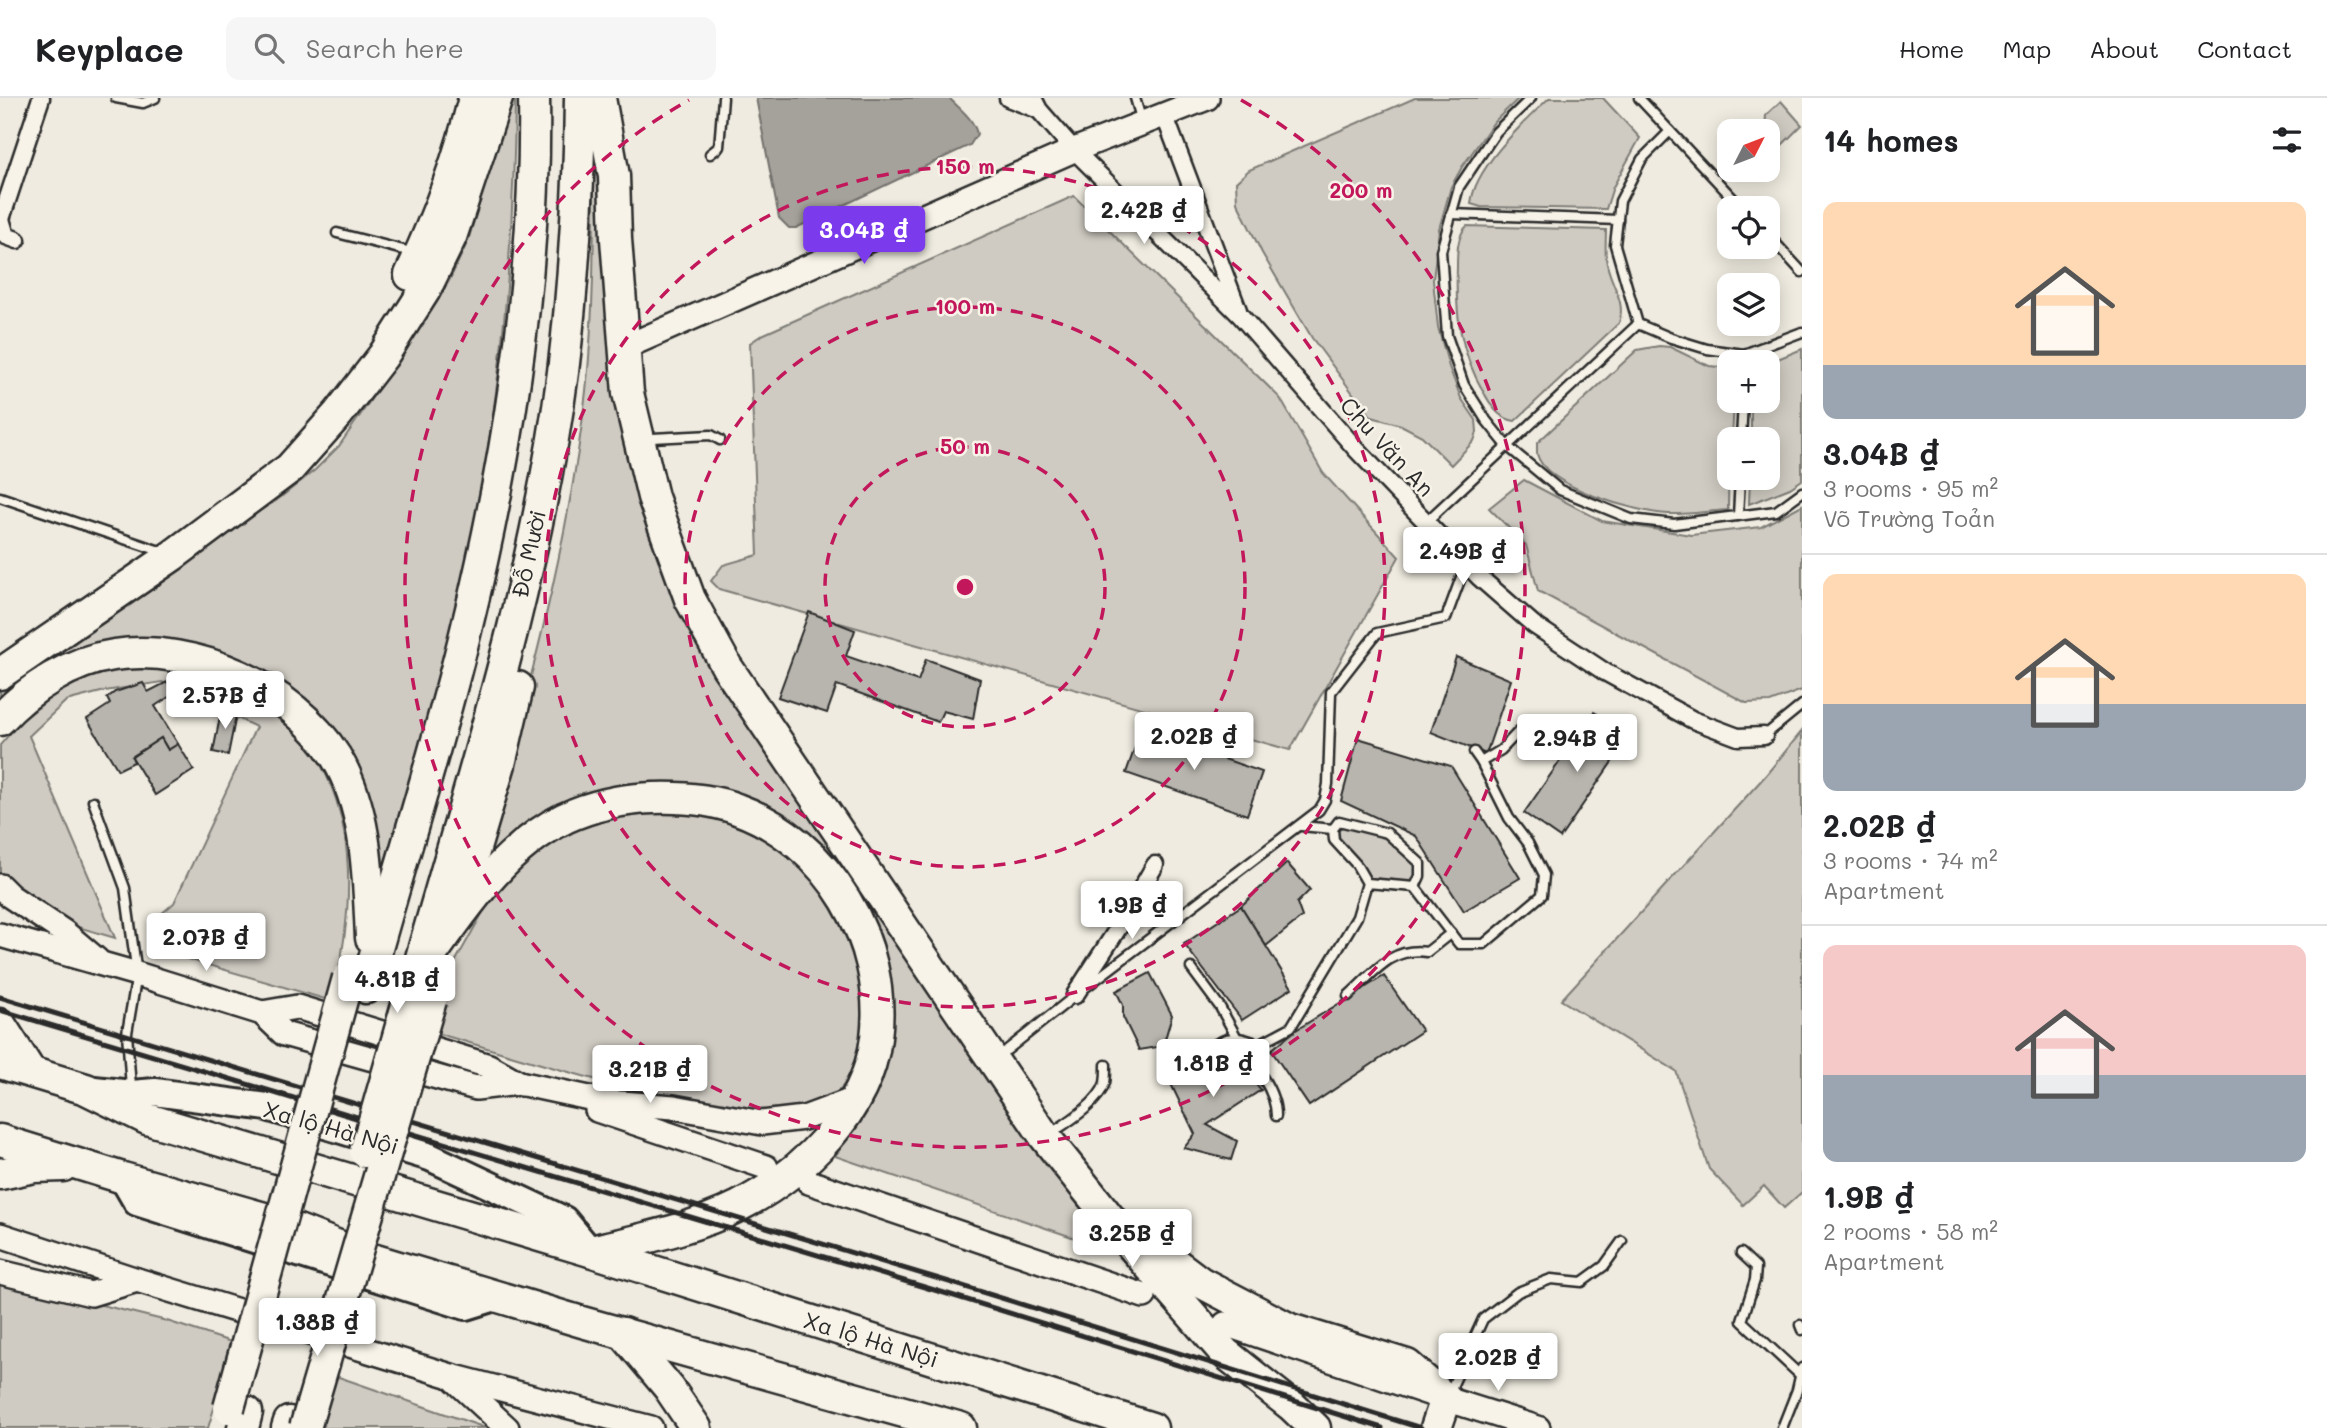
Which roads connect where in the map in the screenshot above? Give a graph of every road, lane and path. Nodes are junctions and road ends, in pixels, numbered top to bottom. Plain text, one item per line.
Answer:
1 (41, 98) edge
2 (116, 98) edge
3 (155, 98) edge
4 (474, 98) edge
5 (497, 98) edge
6 (534, 98) edge
7 (580, 98) edge
8 (592, 98) edge
9 (600, 98) edge
10 (723, 98) edge
11 (1008, 98) edge
12 (1135, 98) edge
13 (1207, 98) edge
14 (1531, 98) edge
15 (1639, 98) edge
16 (1036, 104) edge
17 (1164, 114) junction
18 (1142, 123) junction
19 (1670, 131) junction
20 (1074, 150) junction
21 (710, 154) dead end
22 (1731, 196) edge
23 (1451, 214) junction
24 (1618, 220) junction
25 (337, 233) dead end
26 (18, 240) dead end
27 (1780, 248) edge
28 (420, 254) junction
29 (1802, 272) edge
30 (1240, 315) junction
31 (1638, 324) junction
32 (1802, 332) edge
33 (629, 345) junction
34 (1762, 350) edge
35 (1717, 351) edge
36 (652, 438) junction
37 (720, 440) dead end
38 (1507, 446) junction
39 (1739, 490) edge
40 (1802, 492) edge
41 (0, 498) edge
42 (1738, 516) junction
43 (1426, 522) junction
44 (157, 550) junction
45 (1466, 564) junction
46 (0, 659) edge
47 (0, 674) edge
48 (1802, 705) edge
49 (0, 720) edge
50 (1518, 731) dead end
51 (1764, 736) joint
52 (1474, 752) dead end
53 (1481, 762) junction
54 (93, 801) dead end
55 (1301, 825) junction
56 (1333, 829) junction
57 (1155, 865) dead end
58 (1367, 883) junction
59 (0, 886) edge
60 (1415, 887) junction
61 (452, 927) junction
62 (1451, 933) junction
63 (0, 935) edge
64 (104, 967) junction
65 (1191, 968) dead end
66 (137, 974) junction
67 (362, 976) junction
68 (419, 991) junction
69 (1075, 995) junction
70 (1348, 996) dead end
71 (0, 1024) edge
72 (1237, 1038) junction
73 (1227, 1039) junction
74 (1007, 1050) junction
75 (0, 1063) edge
76 (1106, 1065) dead end
77 (30, 1071) junction
78 (1182, 1074) dead end
79 (519, 1083) junction
80 (855, 1099) junction
81 (132, 1103) junction
82 (1022, 1105) junction
83 (1276, 1116) dead end
84 (1045, 1138) junction
85 (0, 1140) edge
86 (80, 1165) junction
87 (766, 1167) dead end
88 (0, 1174) edge
89 (809, 1182) dead end
90 (1100, 1205) junction
91 (0, 1235) edge
92 (1622, 1241) dead end
93 (590, 1251) junction
94 (1741, 1253) dead end
95 (0, 1272) edge
96 (137, 1280) junction
97 (1144, 1296) dead end
98 (1225, 1324) dead end
99 (623, 1333) junction
100 (1800, 1371) edge
101 (451, 1376) junction
102 (1446, 1399) junction
103 (236, 1419) edge
104 (693, 1421) edge
105 (293, 1426) edge
106 (507, 1428) edge
107 (651, 1428) edge
108 (961, 1428) edge
109 (1152, 1428) edge
110 (1315, 1428) edge
111 (1436, 1428) edge
112 (1538, 1428) edge
113 (1782, 1428) edge

1 - 26 street
2 - 3 lane
4 - 28 highway
5 - 47 highway
6 - 67 highway, Đỗ Mười
7 - 68 highway, Đỗ Mười
8 - 61 highway, Đỗ Mười
9 - 33 highway
10 - 21 lane
11 - 16 street, Chu Văn An
12 - 18 lane
13 - 17 main road
14 - 23 lane
15 - 19 lane
16 - 20 street, Chu Văn An
17 - 18 main road
17 - 30 street, Chu Văn An
18 - 20 main road
19 - 22 lane
19 - 24 lane
20 - 30 street, Chu Văn An
20 - 33 main road
23 - 24 lane
23 - 38 lane
24 - 31 lane
25 - 28 lane
27 - 29 lane
28 - 44 highway
30 - 43 street, Chu Văn An
31 - 35 lane
31 - 38 lane
32 - 34 lane
33 - 36 highway
33 - 82 highway
36 - 37 lane
36 - 74 highway
38 - 42 lane
38 - 43 lane
39 - 42 lane
40 - 42 lane
41 - 44 lane
43 - 45 street, Chu Văn An
44 - 46 highway
45 - 51 street, Chu Văn An
45 - 55 lane
48 - 51 lane
49 - 67 highway
50 - 53 lane
52 - 53 lane
53 - 62 lane
54 - 66 lane
55 - 56 lane
55 - 69 lane
56 - 58 lane
56 - 60 lane
57 - 69 street
58 - 60 lane
58 - 72 lane
59 - 64 main road
60 - 62 lane
61 - 68 highway, Đỗ Mười
61 - 80 highway
62 - 70 lane
63 - 64 main road
64 - 66 main road
65 - 72 lane
66 - 79 main road
66 - 81 lane
67 - 103 highway
68 - 105 highway, bridge
69 - 74 lane
71 - 77 highway
72 - 73 lane
73 - 78 lane
73 - 83 lane
74 - 82 highway
75 - 77 highway, Xa lộ Hà Nội
76 - 84 lane
77 - 81 highway, Xa lộ Hà Nội
79 - 80 main road
79 - 87 main road
80 - 93 highway
81 - 93 highway, Xa lộ Hà Nội
81 - 93 main road, Xa lộ Hà Nội
82 - 84 highway
84 - 90 highway
85 - 86 highway
86 - 88 highway
86 - 99 highway
89 - 97 main road
90 - 102 highway
90 - 110 highway
91 - 96 main road
92 - 102 lane
93 - 109 highway, Xa lộ Hà Nội
94 - 100 lane
95 - 96 main road
96 - 101 main road
98 - 102 main road
99 - 104 highway
99 - 108 highway
100 - 113 lane
101 - 106 main road
101 - 107 main road
102 - 111 highway
102 - 112 main road

